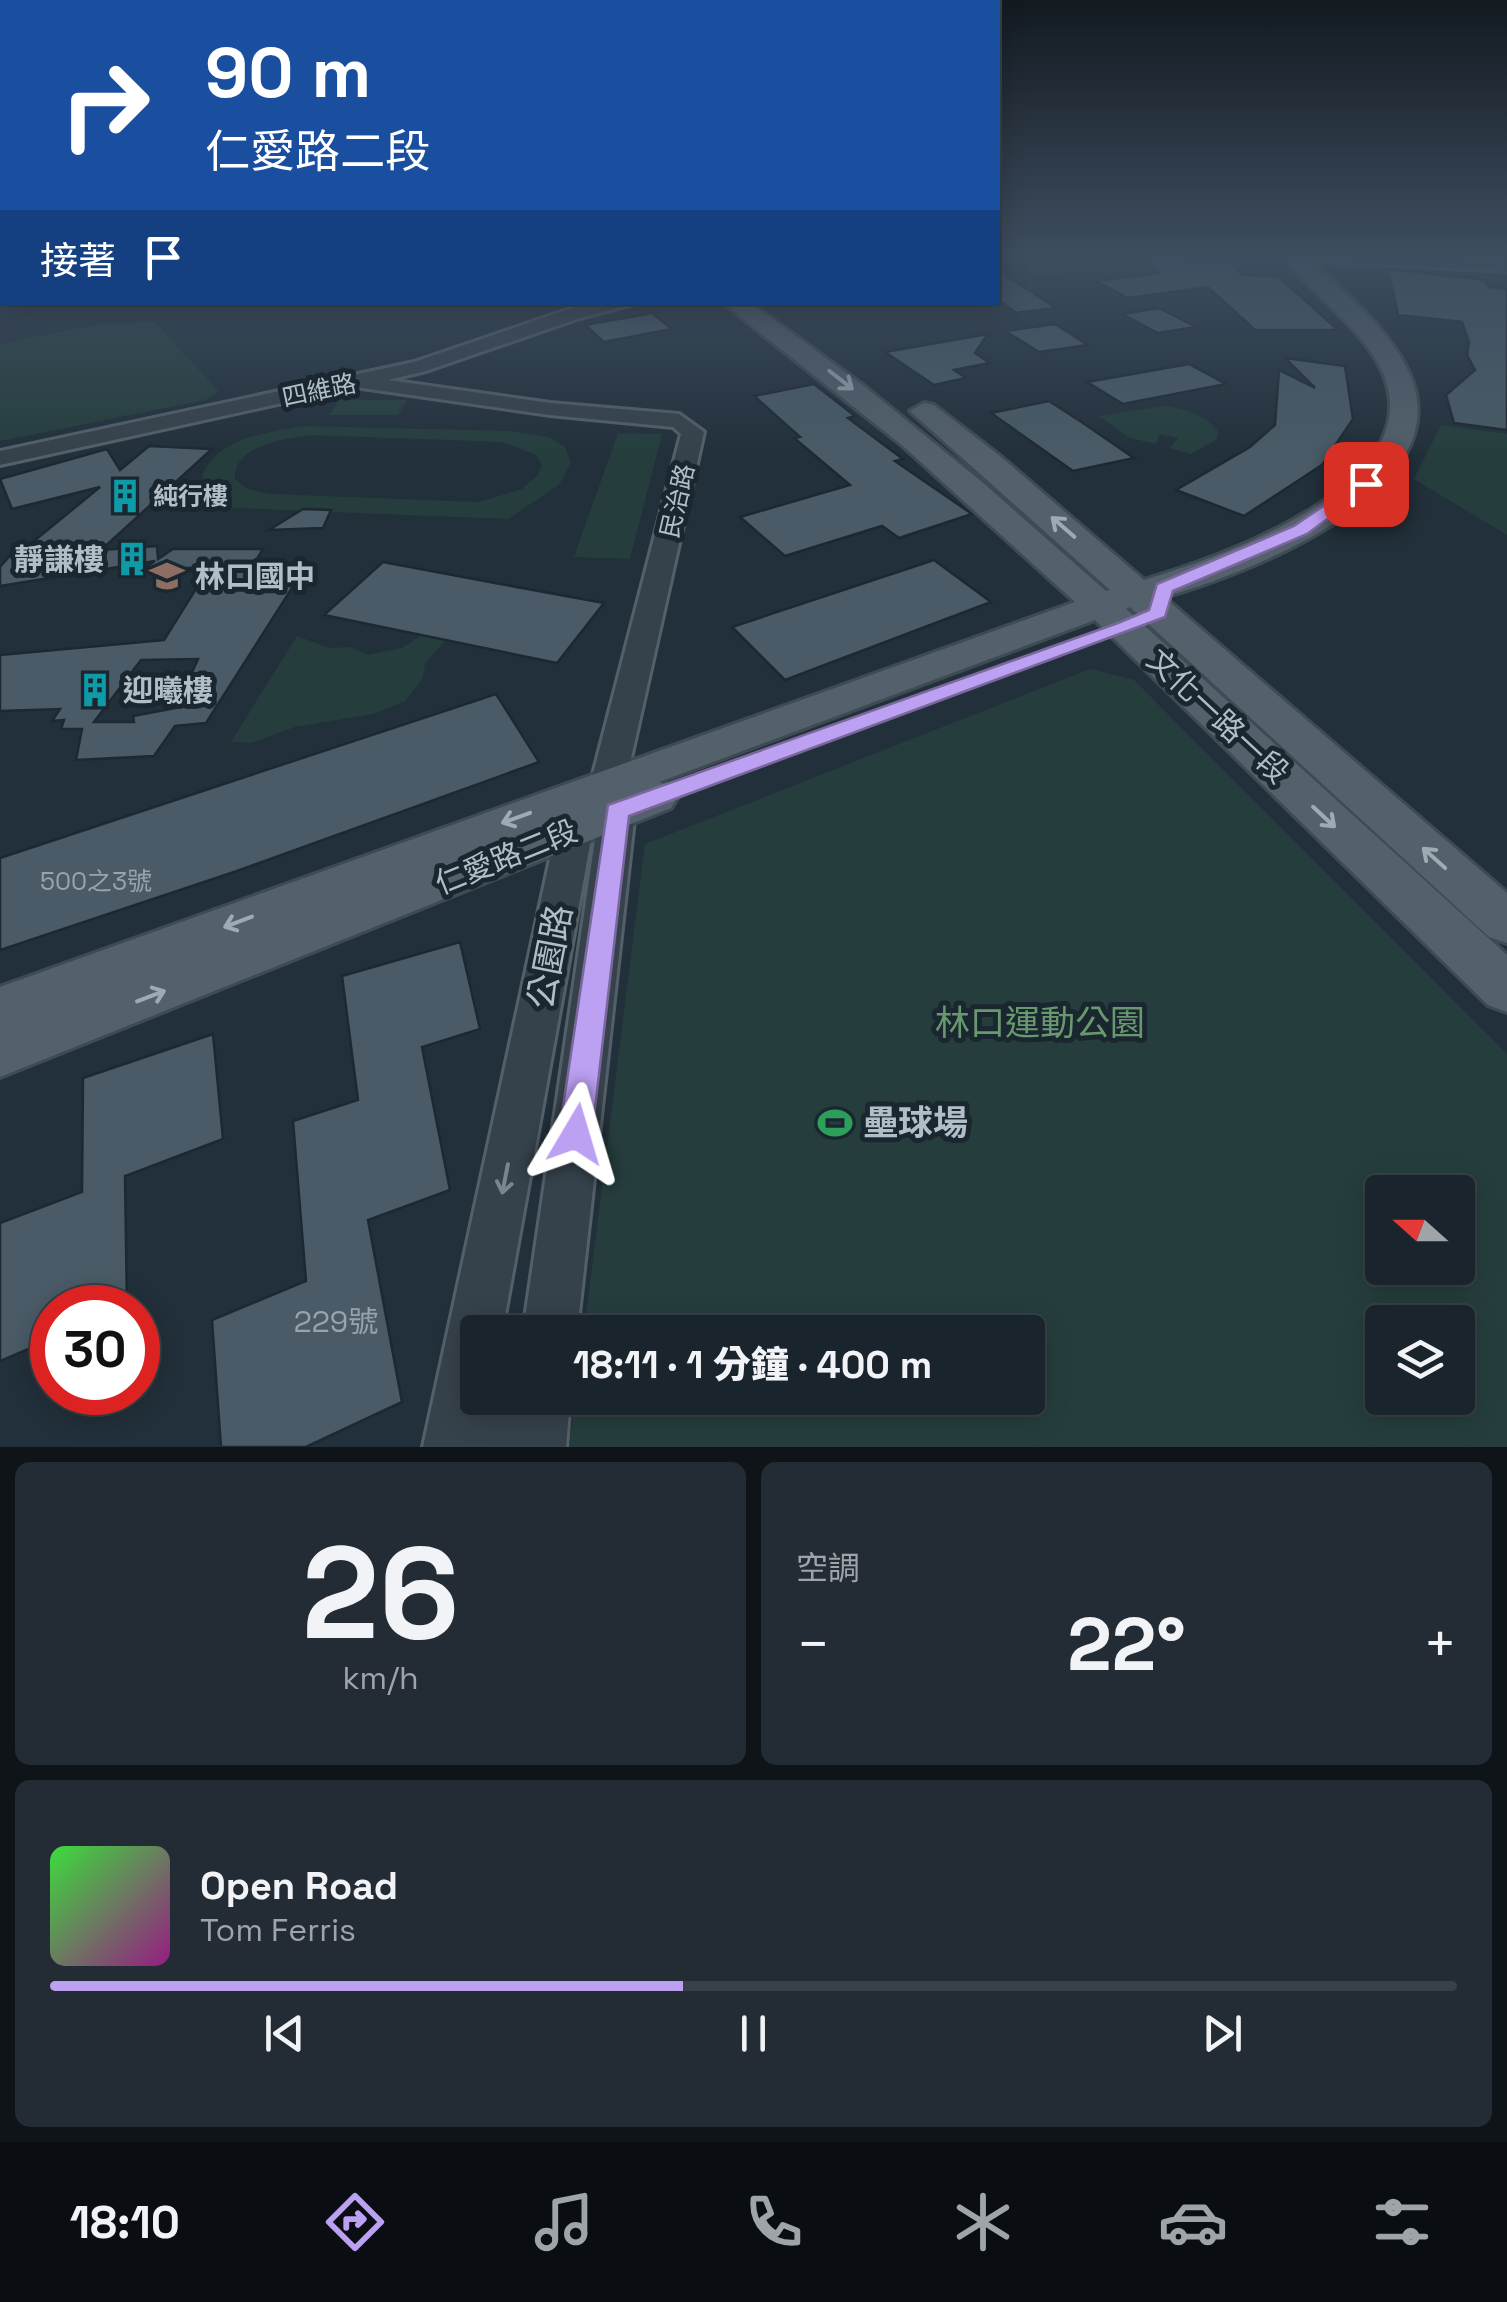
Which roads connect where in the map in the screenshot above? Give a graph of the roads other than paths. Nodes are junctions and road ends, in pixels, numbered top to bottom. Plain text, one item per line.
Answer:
1 (548, 323) edge
2 (763, 323) edge
3 (798, 323) edge
4 (1354, 323) edge
5 (360, 382) junction
6 (0, 458) edge
7 (1137, 605) junction
8 (612, 798) junction
9 (574, 831) junction
10 (1507, 923) edge
11 (600, 936) junction
12 (554, 938) junction
13 (1507, 989) edge
14 (0, 1012) edge
15 (0, 1052) edge
16 (552, 1315) edge
17 (539, 1426) edge
18 (452, 1446) edge

1 - 5 street, 四維路
2 -> 7 main road, 文化一路一段
7 -> 3 main road, 文化一路一段
4 - 7 main road, 仁愛路二段
5 - 6 street, 四維路
5 - 8 street, 民治路
7 - 8 main road, 仁愛路二段
10 -> 7 main road, 文化一路一段
7 -> 13 main road, 文化一路一段
8 - 9 main road, 仁愛路二段
8 - 11 street, 公園路
8 -> 14 main road, 仁愛路二段
9 - 12 street, 公園路
15 -> 9 main road, 仁愛路二段
11 - 12 street
11 - 16 street, 公園路
12 -> 18 street, 公園路
17 - 18 street

